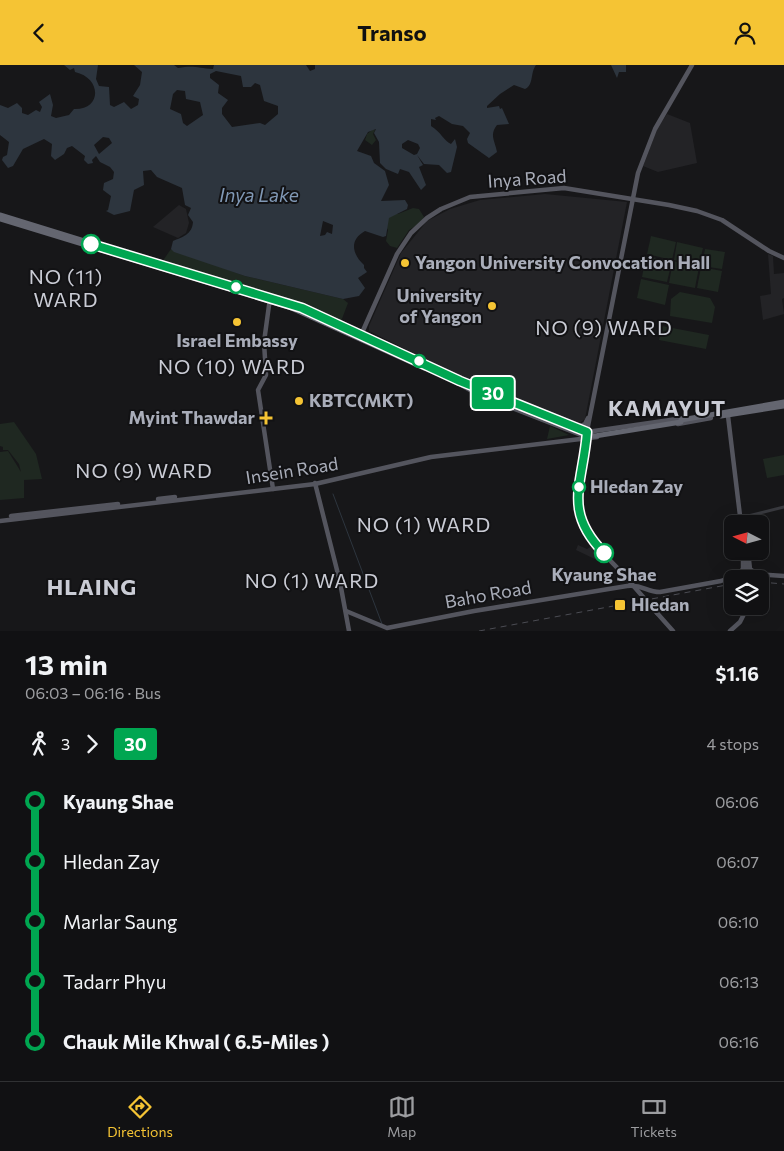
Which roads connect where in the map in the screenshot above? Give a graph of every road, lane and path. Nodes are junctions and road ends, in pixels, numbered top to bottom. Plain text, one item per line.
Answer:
1 (692, 65) edge
2 (634, 191) junction
3 (625, 197) junction
4 (632, 199) junction
5 (0, 217) edge
6 (784, 258) edge
7 (272, 300) junction
8 (361, 337) junction
9 (458, 381) junction
10 (784, 404) edge
11 (757, 407) junction
12 (728, 416) junction
13 (711, 417) junction
14 (556, 420) junction
15 (589, 420) junction
16 (552, 425) junction
17 (597, 431) junction
18 (571, 434) junction
19 (587, 435) junction
20 (598, 437) junction
21 (580, 439) junction
22 (585, 452) junction
23 (315, 483) junction
24 (273, 488) junction
25 (784, 507) edge
26 (740, 515) edge
27 (752, 515) edge
28 (3, 519) edge
29 (769, 574) edge
30 (784, 576) edge
31 (724, 580) edge
32 (346, 611) junction
33 (744, 615) edge
34 (362, 619) junction
35 (348, 624) junction
36 (349, 631) edge
37 (673, 631) edge
38 (730, 631) edge

1 - 2 main road
2 - 3 main road
2 - 4 main road
3 - 4 main road, Inya Road
3 - 8 main road, Inya Road
4 - 6 main road, Inya Road
4 - 15 main road
5 - 7 highway
7 - 8 highway
7 - 24 main road
8 - 9 highway
9 - 11 highway, bridge
9 - 13 highway, bridge
9 - 14 main road
9 - 16 main road
10 - 11 highway
10 - 12 highway
11 - 17 main road
12 - 13 highway
12 - 26 main road
13 - 20 main road
14 - 16 main road
14 - 18 main road
15 - 17 main road
15 - 18 main road
15 - 19 main road
16 - 18 main road
17 - 19 main road
18 - 19 main road
18 - 19 main road, Insein Road
18 - 23 main road, Insein Road
19 - 20 main road
19 - 21 main road, Insein Road
19 - 22 main road
20 - 22 main road
21 - 22 main road
21 - 23 main road, Insein Road
22 - 37 main road, bridge
23 - 24 main road, Insein Road
23 - 24 main road, Insein Road
23 - 32 main road
24 - 28 main road, Insein Road
25 - 27 street
29 - 30 main road, Baho Road
31 - 34 main road, Baho Road
32 - 34 main road, Baho Road
32 - 35 main road
33 - 38 main road
34 - 35 main road
35 - 36 main road

